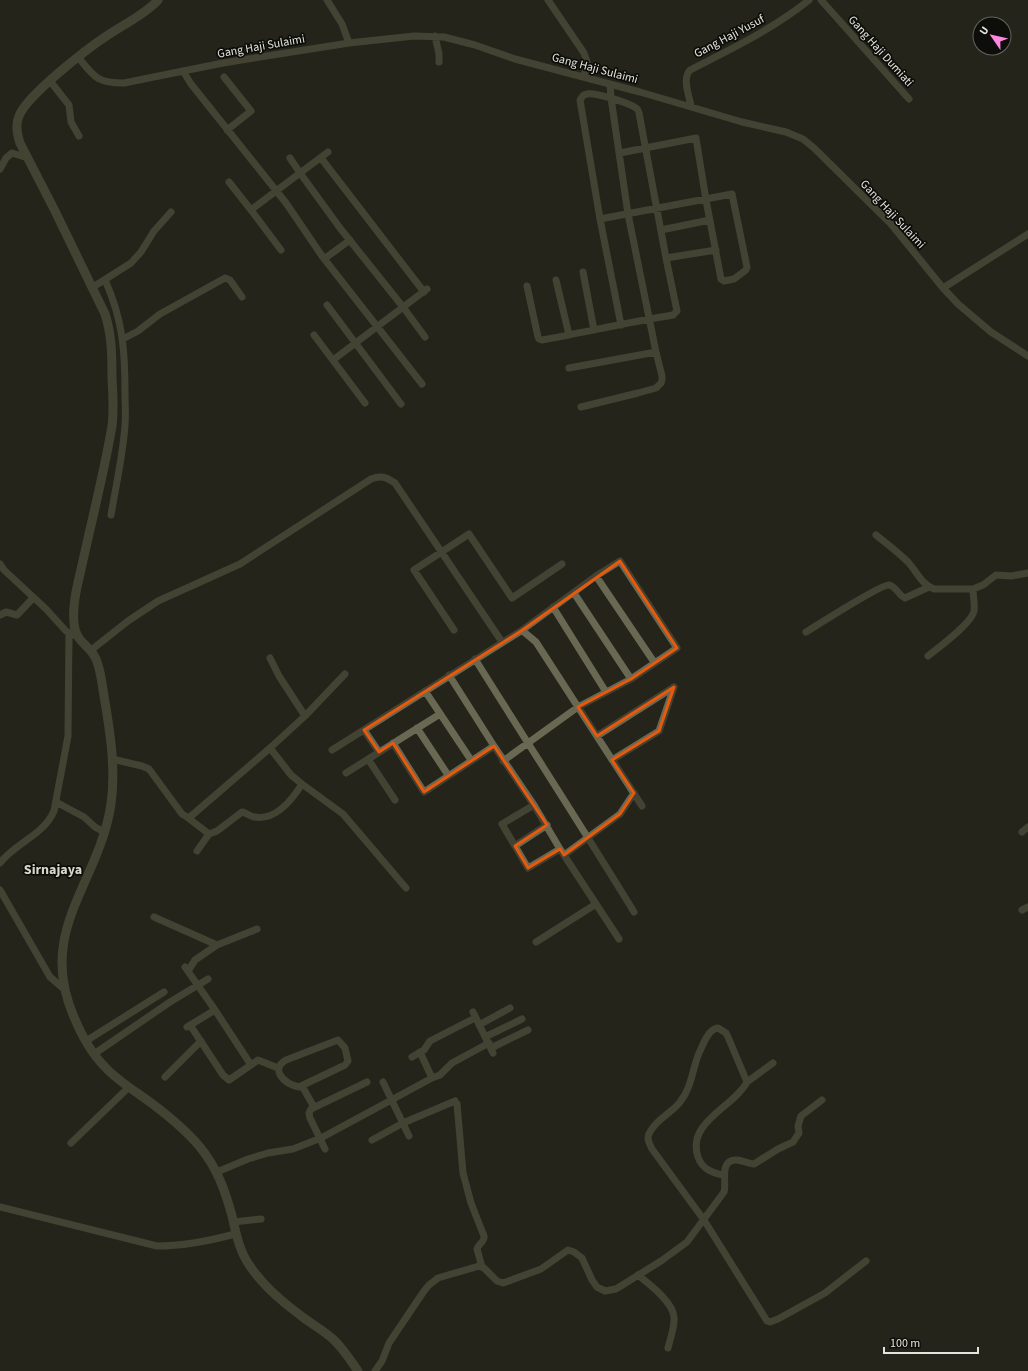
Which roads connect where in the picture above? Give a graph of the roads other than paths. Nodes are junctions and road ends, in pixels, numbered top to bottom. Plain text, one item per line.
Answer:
1 (158, 0) edge
2 (323, 0) edge
3 (327, 0) edge
4 (548, 0) edge
5 (809, 0) edge
6 (820, 0) edge
7 (332, 7) junction
8 (435, 36) junction
9 (349, 43) junction
10 (78, 57) junction
11 (439, 62) dead end
12 (183, 71) junction
13 (224, 77) dead end
14 (584, 77) junction
15 (50, 81) junction
16 (610, 84) junction
17 (611, 98) junction
18 (909, 99) dead end
19 (692, 106) junction
20 (227, 130) junction
21 (79, 136) dead end
22 (646, 148) junction
23 (328, 152) dead end
24 (620, 153) junction
25 (28, 158) junction
26 (290, 158) dead end
27 (320, 158) junction
28 (0, 169) edge
29 (300, 173) junction
30 (229, 182) dead end
31 (276, 191) junction
32 (706, 200) junction
33 (657, 208) junction
34 (251, 210) junction
35 (171, 212) dead end
36 (628, 214) junction
37 (600, 219) junction
38 (710, 220) junction
39 (661, 230) junction
40 (1028, 234) edge
41 (350, 240) junction
42 (282, 250) dead end
43 (716, 250) junction
44 (666, 258) junction
45 (324, 259) junction
46 (583, 272) dead end
47 (556, 280) dead end
48 (99, 283) junction
49 (527, 286) dead end
50 (944, 288) junction
51 (242, 297) dead end
52 (106, 298) junction
53 (327, 305) dead end
54 (403, 307) junction
55 (650, 319) junction
56 (621, 325) junction
57 (377, 327) junction
58 (594, 330) junction
59 (314, 335) dead end
60 (569, 335) junction
61 (425, 337) dead end
62 (123, 339) junction
63 (355, 344) junction
64 (656, 352) junction
65 (1028, 356) edge
66 (333, 360) junction
67 (119, 367) junction
68 (569, 368) dead end
69 (422, 384) dead end
70 (365, 403) dead end
71 (401, 404) dead end
72 (581, 407) dead end
73 (113, 460) junction
74 (111, 515) dead end
75 (876, 535) dead end
76 (442, 552) junction
77 (0, 564) edge
78 (562, 564) dead end
79 (1028, 573) edge
80 (596, 576) junction
81 (929, 587) junction
82 (973, 589) junction
83 (574, 593) junction
84 (33, 598) junction
85 (553, 607) junction
86 (0, 615) edge
87 (454, 630) dead end
88 (521, 630) junction
89 (806, 632) dead end
90 (69, 633) junction
91 (78, 638) junction
92 (502, 642) junction
93 (90, 651) junction
94 (928, 656) dead end
95 (270, 658) dead end
96 (475, 659) junction
97 (654, 662) junction
98 (345, 674) dead end
99 (449, 675) junction
100 (631, 679) junction
101 (425, 691) junction
102 (606, 692) junction
103 (578, 708) junction
104 (440, 714) junction
105 (306, 716) junction
106 (417, 728) junction
107 (364, 730) junction
108 (597, 736) junction
109 (527, 743) junction
110 (393, 744) junction
111 (494, 746) junction
112 (270, 748) junction
113 (332, 750) dead end
114 (379, 752) junction
115 (112, 759) junction
116 (368, 759) junction
117 (471, 760) junction
118 (503, 760) junction
119 (612, 760) junction
120 (346, 773) dead end
121 (448, 776) junction
122 (302, 784) junction
123 (634, 793) junction
124 (395, 800) dead end
125 (56, 802) junction
126 (534, 805) junction
127 (642, 806) dead end
128 (187, 817) junction
129 (547, 825) junction
130 (104, 832) junction
131 (209, 834) junction
132 (589, 838) junction
133 (514, 846) junction
134 (197, 852) dead end
135 (562, 852) junction
136 (0, 863) edge
137 (406, 888) dead end
138 (0, 890) edge
139 (596, 904) junction
140 (634, 912) dead end
141 (154, 917) dead end
142 (258, 929) dead end
143 (619, 939) dead end
144 (536, 942) dead end
145 (216, 945) junction
146 (208, 979) dead end
147 (198, 986) junction
148 (64, 989) junction
149 (170, 1002) junction
150 (510, 1008) dead end
151 (215, 1010) junction
152 (476, 1018) junction
153 (522, 1019) dead end
154 (528, 1030) dead end
155 (86, 1041) junction
156 (201, 1041) junction
157 (490, 1045) junction
158 (420, 1052) junction
159 (94, 1054) junction
160 (412, 1057) dead end
161 (772, 1063) dead end
162 (251, 1065) junction
163 (278, 1068) junction
164 (165, 1078) dead end
165 (432, 1078) junction
166 (367, 1082) dead end
167 (383, 1082) dead end
168 (747, 1082) junction
169 (302, 1086) junction
170 (129, 1087) junction
171 (822, 1100) dead end
172 (392, 1101) junction
173 (314, 1107) junction
174 (403, 1123) junction
175 (409, 1136) dead end
176 (321, 1138) junction
177 (372, 1140) dead end
178 (71, 1143) dead end
179 (325, 1149) dead end
180 (217, 1172) junction
181 (724, 1175) junction
182 (0, 1207) edge
183 (261, 1219) dead end
184 (704, 1220) junction
185 (233, 1222) junction
186 (235, 1234) junction
187 (866, 1261) dead end
188 (482, 1267) junction
189 (638, 1275) junction
190 (668, 1348) dead end
191 (358, 1371) edge
192 (375, 1371) edge

1 - 10 street
2 - 7 street
3 - 7 street
4 - 14 street
5 - 19 street, Gang Haji Yusuf
6 - 18 street, Gang Haji Dumiati
7 - 9 street
8 - 9 street, Gang Haji Sulaimi
8 - 11 street
8 - 14 street, Gang Haji Sulaimi
9 - 12 street, Gang Haji Sulaimi
10 - 12 street, Gang Haji Sulaimi
10 - 15 street
12 - 20 street
13 - 20 street
14 - 16 street, Gang Haji Sulaimi
15 - 21 street
15 - 25 street
16 - 17 street
16 - 19 street, Gang Haji Sulaimi
17 - 22 street
17 - 24 street
17 - 37 street
19 - 50 street, Gang Haji Sulaimi
20 - 31 street
22 - 24 street
22 - 32 street
22 - 33 street
23 - 27 street
24 - 36 street
25 - 28 street
25 - 48 street
26 - 29 street
27 - 29 street
27 - 54 street
29 - 31 street
29 - 41 street
30 - 34 street
31 - 34 street
31 - 45 street
32 - 33 street
32 - 38 street
32 - 43 street
33 - 36 street
33 - 39 street
34 - 42 street
35 - 48 street
36 - 37 street
36 - 55 street
37 - 56 street
38 - 39 street
38 - 43 street
39 - 44 street
40 - 50 street
41 - 45 street
41 - 54 street
43 - 44 street
44 - 55 street
45 - 57 street
46 - 58 street
47 - 60 street
48 - 52 street
48 - 52 street
49 - 60 street
50 - 65 street, Gang Haji Sulaimi
51 - 62 street
52 - 62 street
52 - 67 street
53 - 63 street
54 - 57 street
54 - 61 street
55 - 56 street
55 - 64 street
56 - 58 street
57 - 63 street
57 - 69 street
58 - 60 street
59 - 66 street
62 - 67 street
63 - 66 street
63 - 71 street
64 - 68 street
64 - 72 street
66 - 70 street
67 - 73 street
67 - 73 street
73 - 74 street
73 - 91 street
75 - 81 street
76 - 78 street
76 - 87 street
76 - 92 street
76 - 93 street
77 - 84 street
79 - 82 street
80 - 83 street
80 - 97 street
80 - 97 street
81 - 82 street
81 - 89 street
82 - 94 street
83 - 85 street
83 - 100 street
84 - 86 street
84 - 90 street
85 - 88 street
85 - 102 street
88 - 92 street
88 - 103 street
90 - 91 street
90 - 125 street
91 - 93 street
92 - 96 street
93 - 115 street
95 - 105 street
96 - 99 street
96 - 109 street
97 - 100 street
98 - 105 street
99 - 101 street
99 - 111 street
100 - 102 street
101 - 104 street
101 - 107 street
102 - 103 street
103 - 108 street
103 - 109 street
104 - 106 street
104 - 117 street
105 - 112 street
106 - 110 street
106 - 121 street
107 - 113 street
107 - 114 street
108 - 119 street
108 - 119 street
109 - 118 street
109 - 132 street
110 - 114 street
110 - 121 street
111 - 117 street
111 - 118 street
112 - 122 street
112 - 128 street
114 - 116 street
115 - 128 street
115 - 130 street
116 - 120 street
116 - 124 street
117 - 121 street
118 - 126 street
119 - 123 street
122 - 131 street
122 - 137 street
123 - 127 street
123 - 132 street
125 - 130 street
125 - 136 street
126 - 129 street
126 - 133 street
128 - 131 street
129 - 133 street
129 - 135 street
130 - 148 street
131 - 134 street
132 - 135 street
132 - 140 street
133 - 135 street
135 - 139 street
138 - 148 street
139 - 143 street
139 - 144 street
141 - 145 street
142 - 145 street
145 - 147 street
146 - 147 street
147 - 149 street
147 - 151 street
148 - 155 street
149 - 155 street
149 - 159 street
150 - 152 street
151 - 156 street
151 - 162 street
152 - 157 street
152 - 158 street
153 - 157 street
154 - 157 street
155 - 159 street
156 - 162 street
156 - 164 street
157 - 165 street
158 - 160 street
158 - 165 street
159 - 170 street
161 - 168 street
162 - 163 street
163 - 169 street
163 - 169 street
165 - 172 street
166 - 173 street
167 - 172 street
168 - 181 street
168 - 184 street
169 - 173 street
170 - 178 street
170 - 180 street
171 - 181 street
172 - 174 street
172 - 176 street
173 - 176 street
174 - 175 street
174 - 177 street
174 - 188 street
176 - 179 street
176 - 180 street
180 - 185 street
181 - 184 street
182 - 186 street
183 - 185 street
184 - 187 street
184 - 189 street
185 - 186 street
186 - 191 street
188 - 189 street
188 - 192 street
189 - 190 street

